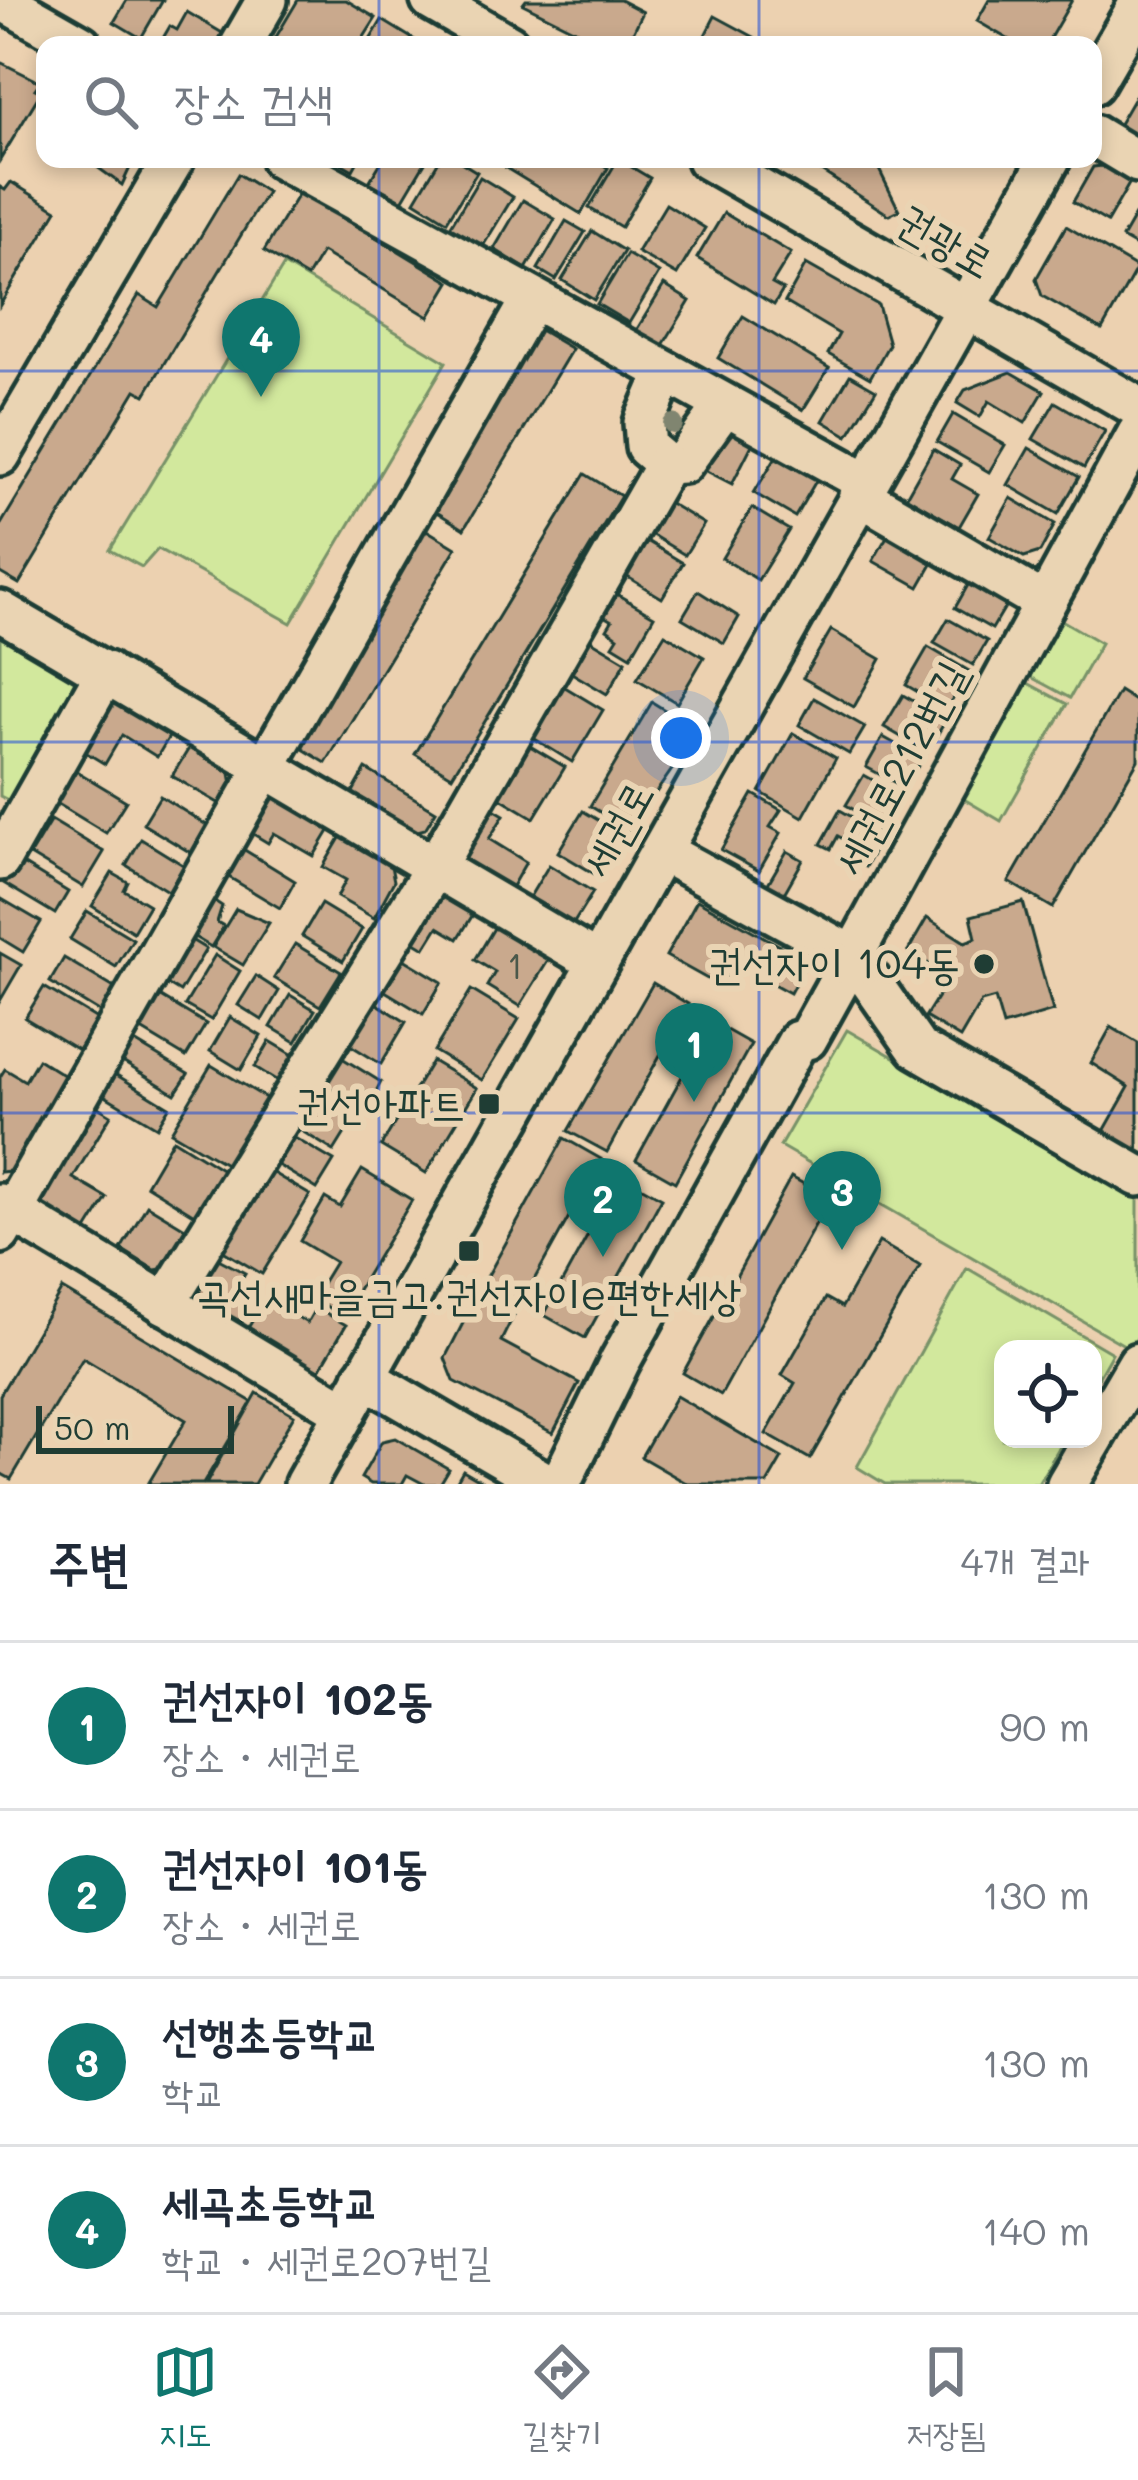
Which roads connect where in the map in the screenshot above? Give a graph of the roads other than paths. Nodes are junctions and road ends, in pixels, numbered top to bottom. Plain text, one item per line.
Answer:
1 (2, 0) edge
2 (267, 0) edge
3 (431, 0) edge
4 (1138, 6) edge
5 (65, 36) edge
6 (246, 36) edge
7 (493, 36) edge
8 (1102, 68) edge
9 (1102, 140) edge
10 (1138, 162) edge
11 (169, 168) edge
12 (297, 168) edge
13 (723, 168) edge
14 (1045, 168) edge
15 (532, 299) junction
16 (965, 308) junction
17 (666, 372) junction
18 (725, 405) junction
19 (1138, 407) edge
20 (1138, 433) edge
21 (0, 455) edge
22 (665, 464) junction
23 (862, 489) junction
24 (1043, 602) junction
25 (0, 611) edge
26 (106, 672) junction
27 (266, 763) junction
28 (661, 850) junction
29 (0, 860) edge
30 (435, 867) junction
31 (853, 956) junction
32 (598, 963) junction
33 (1138, 1177) edge
34 (4, 1216) edge
35 (165, 1304) junction
36 (1138, 1363) edge
37 (354, 1394) junction
38 (305, 1484) edge
39 (548, 1484) edge
40 (560, 1484) edge
41 (1067, 1484) edge

1 - 5 street
2 - 6 street
3 - 7 street
4 - 8 street
9 - 10 street
11 - 21 street
12 - 15 street
13 - 16 street, 권광로
14 - 16 street, 세권로
15 - 17 street
15 - 27 street
16 - 19 street, 권광로
16 - 23 street, 세권로
17 - 18 street
17 - 22 street
18 - 22 street
18 - 23 street
20 - 24 street, 세권로212번길
22 - 30 street
23 - 24 street
23 - 28 street, 세권로
24 - 31 street, 세권로212번길
25 - 26 street
26 - 27 street
26 - 29 street
27 - 30 street
27 - 34 street
28 - 31 street
28 - 32 street, 세권로
30 - 32 street
30 - 35 street
31 - 33 street
31 - 40 street, 세권로212번길
32 - 37 street, 세권로
34 - 35 street
35 - 37 street
36 - 41 street
37 - 38 street, 세권로
37 - 39 street

